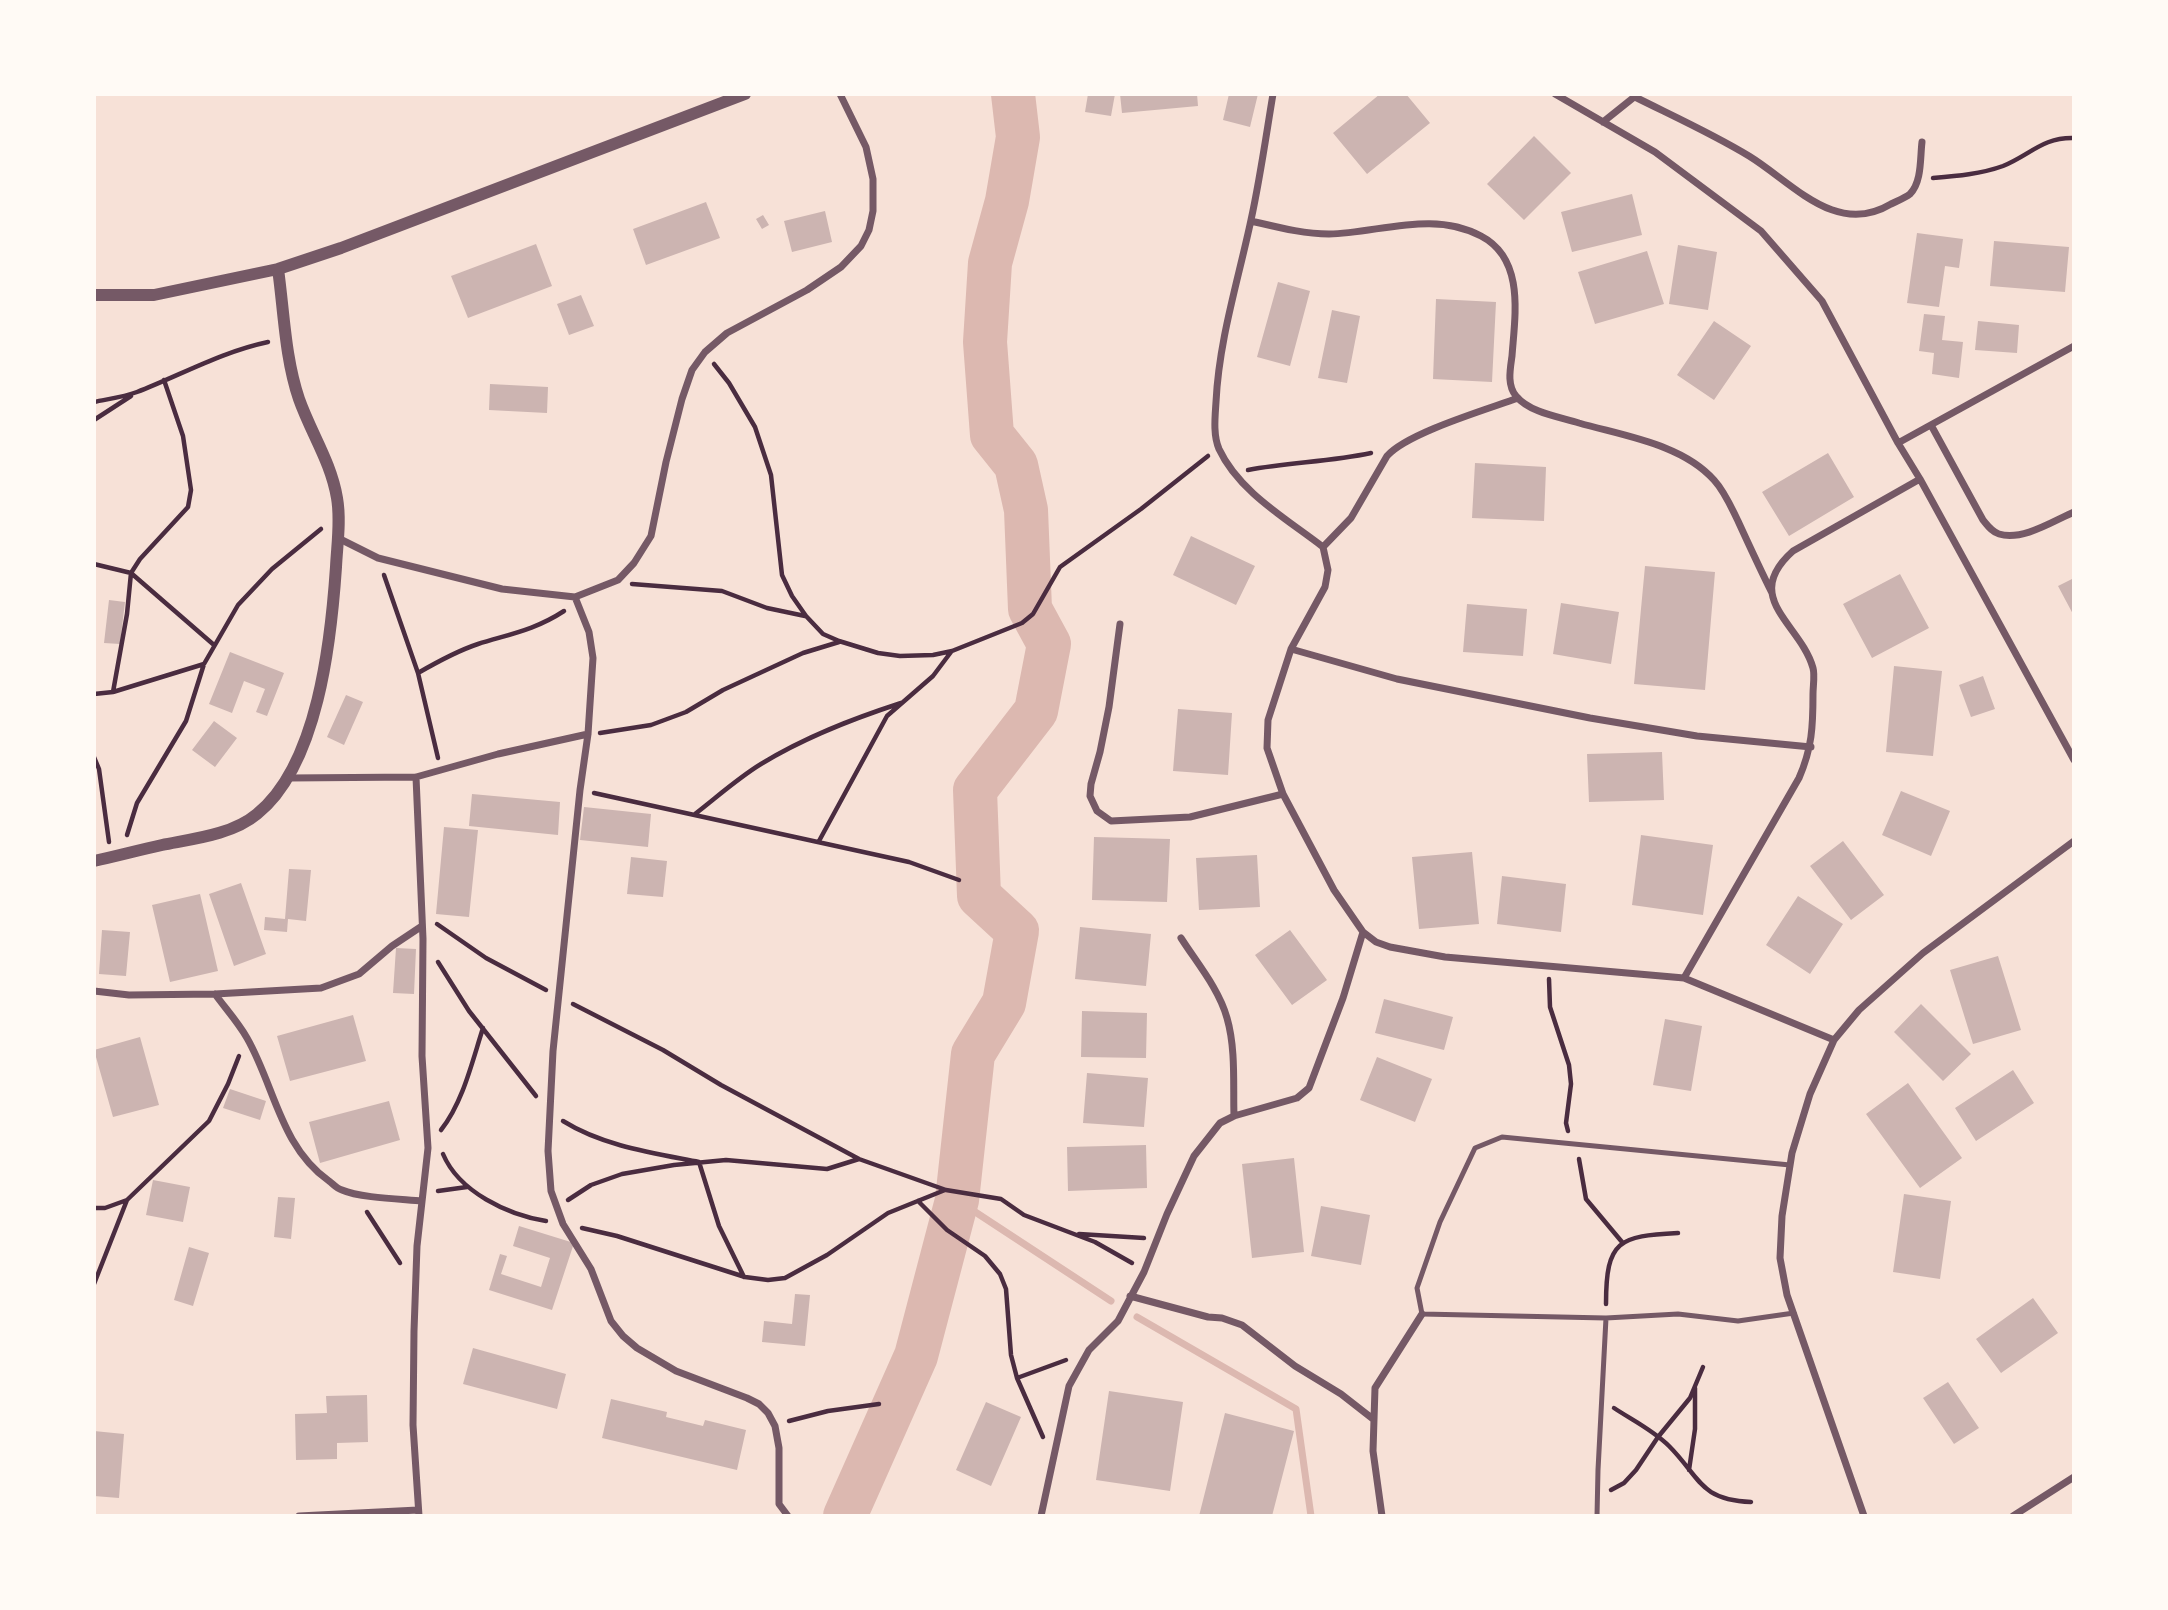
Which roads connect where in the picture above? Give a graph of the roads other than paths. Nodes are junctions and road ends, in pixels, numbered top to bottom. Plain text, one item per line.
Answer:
1 (840, 94) edge
2 (1273, 94) edge
3 (1555, 94) edge
4 (745, 95) edge
5 (1636, 96) edge
6 (1603, 122) junction
7 (1922, 142) dead end
8 (1251, 221) junction
9 (278, 268) junction
10 (94, 295) edge
11 (2074, 346) edge
12 (1518, 398) junction
13 (1931, 425) junction
14 (1898, 443) junction
15 (1920, 479) junction
16 (2074, 512) edge
17 (338, 538) junction
18 (1323, 547) junction
19 (1772, 593) junction
20 (576, 600) junction
21 (1120, 624) dead end
22 (1291, 649) junction
23 (588, 734) junction
24 (1811, 747) junction
25 (2074, 760) edge
26 (416, 777) junction
27 (289, 778) junction
28 (1283, 794) junction
29 (2074, 841) edge
30 (94, 861) edge
31 (422, 926) junction
32 (1363, 932) junction
33 (1181, 938) dead end
34 (1684, 978) junction
35 (94, 991) edge
36 (215, 994) junction
37 (1835, 1040) junction
38 (1234, 1116) junction
39 (1790, 1165) junction
40 (423, 1197) junction
41 (1130, 1296) junction
42 (1794, 1313) junction
43 (1422, 1314) junction
44 (1606, 1318) junction
45 (1373, 1419) junction
46 (2074, 1476) edge
47 (419, 1513) edge
48 (299, 1516) edge
49 (788, 1516) edge
50 (1041, 1516) edge
51 (1382, 1516) edge
52 (1597, 1516) edge
53 (1864, 1516) edge
54 (2013, 1516) edge

1 - 20 street
2 - 8 street
3 - 6 street
4 - 9 street
5 - 6 street
5 - 7 street
6 - 14 street
8 - 12 street
8 - 18 street
9 - 10 street
9 - 17 street
11 - 13 street
12 - 18 street
12 - 19 street
13 - 14 street
13 - 16 street
14 - 15 street
15 - 19 street
15 - 25 street
17 - 20 street
17 - 27 street
18 - 22 street
19 - 24 street
20 - 23 street
21 - 28 street
22 - 24 street
22 - 28 street
23 - 26 street
23 - 49 street
24 - 34 street
26 - 27 street
26 - 31 street
27 - 30 street
28 - 32 street
29 - 37 street
31 - 36 street
31 - 40 street
32 - 34 street
32 - 38 street
33 - 38 street
34 - 37 street
35 - 36 street
36 - 40 street
37 - 39 street
38 - 41 street
39 - 42 street
39 - 43 lane
40 - 47 street
41 - 45 street
41 - 50 street
42 - 44 lane
42 - 53 street
43 - 44 lane
43 - 45 street
44 - 52 lane
45 - 51 street
46 - 54 street
47 - 48 street

